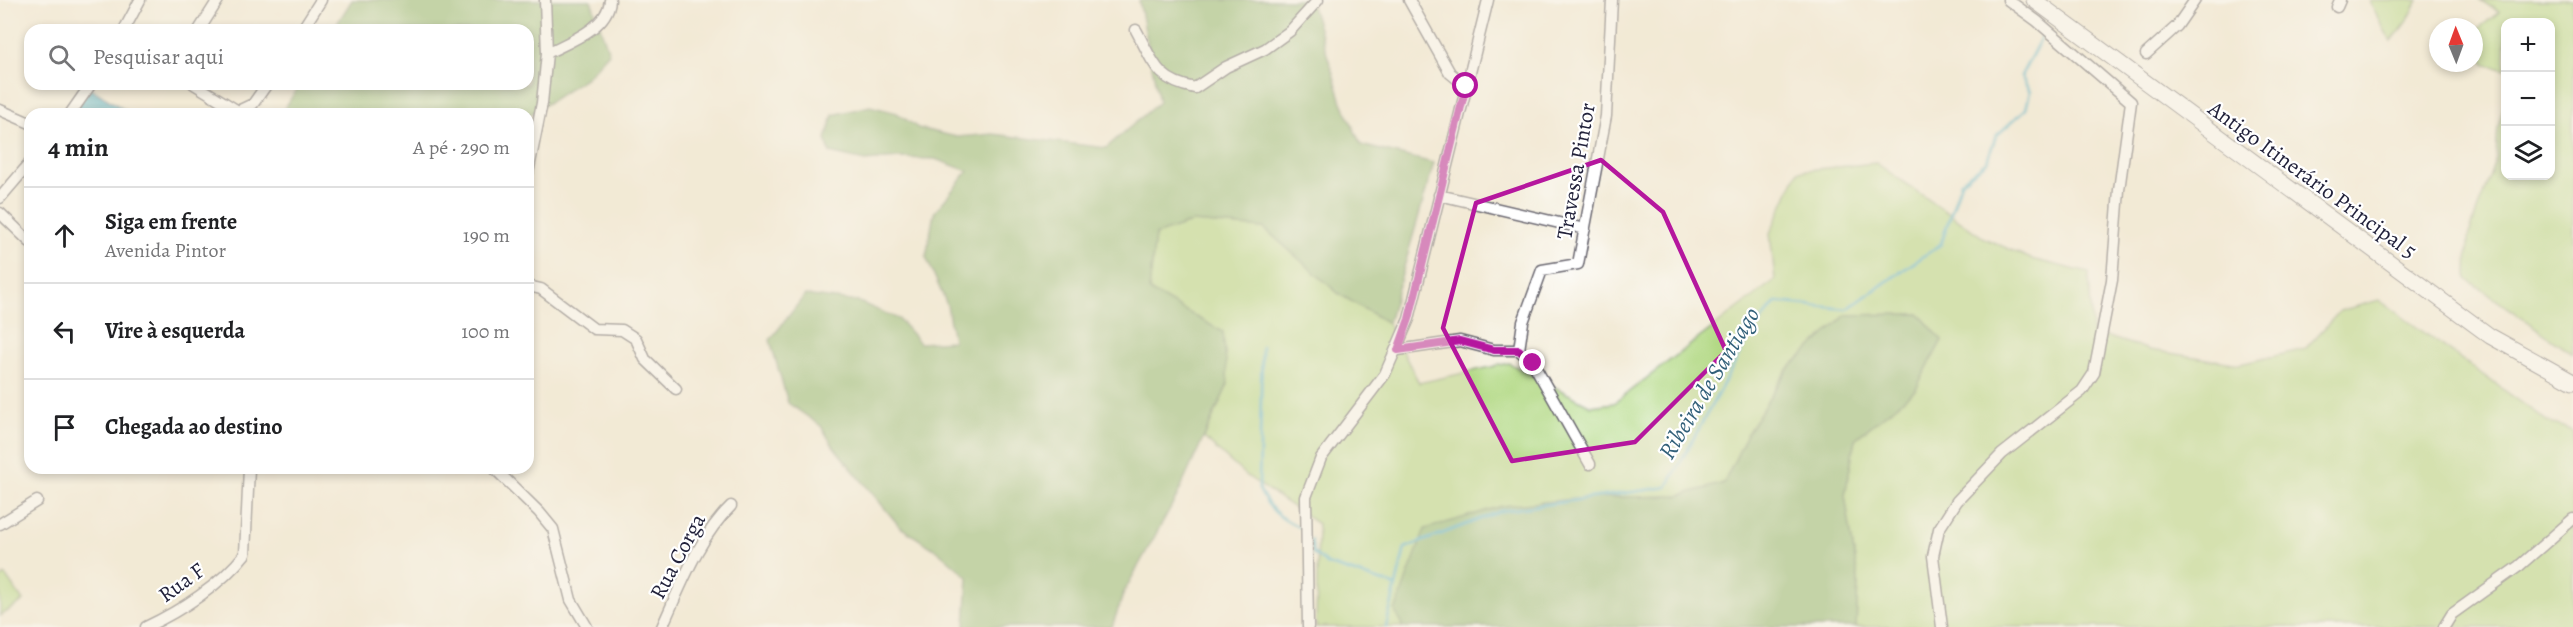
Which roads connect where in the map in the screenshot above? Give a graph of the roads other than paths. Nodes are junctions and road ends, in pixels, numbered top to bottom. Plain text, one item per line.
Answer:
1 (140, 0) edge
2 (218, 0) edge
3 (321, 0) edge
4 (545, 0) edge
5 (610, 0) edge
6 (1318, 0) edge
7 (1409, 0) edge
8 (1488, 0) edge
9 (1612, 0) edge
10 (2008, 0) edge
11 (2034, 0) edge
12 (2195, 0) edge
13 (127, 24) edge
14 (203, 24) edge
15 (306, 24) edge
16 (1136, 30) dead end
17 (547, 54) junction
18 (2146, 54) dead end
19 (1466, 86) junction
20 (87, 90) edge
21 (204, 90) edge
22 (263, 90) edge
23 (74, 108) edge
24 (232, 108) edge
25 (244, 108) edge
26 (0, 110) edge
27 (24, 120) edge
28 (534, 143) edge
29 (24, 170) edge
30 (1439, 195) junction
31 (0, 198) edge
32 (0, 213) edge
33 (1585, 230) junction
34 (24, 236) edge
35 (534, 287) edge
36 (1398, 350) junction
37 (1519, 350) junction
38 (2573, 382) edge
39 (676, 389) dead end
40 (1590, 464) dead end
41 (249, 474) edge
42 (500, 474) edge
43 (37, 501) dead end
44 (731, 506) dead end
45 (2573, 519) edge
46 (0, 524) edge
47 (146, 627) edge
48 (587, 627) edge
49 (662, 627) edge
50 (1308, 627) edge
51 (1942, 627) edge
52 (2444, 627) edge

1 - 13 street
2 - 14 street
3 - 15 street
4 - 17 street
5 - 17 street
6 - 16 street
7 - 19 street
8 - 19 street
9 - 33 street, Travessa Pintor
10 - 51 street
11 - 38 highway, Antigo Itinerário Principal 5
12 - 18 street
17 - 28 street
19 - 30 street
20 - 23 street
21 - 24 street
22 - 25 street
26 - 27 street
29 - 31 street
30 - 33 street
30 - 36 street
32 - 34 street
33 - 37 street, Travessa Pintor
35 - 39 street
36 - 37 street
36 - 50 street
37 - 40 street
41 - 47 street, Rua F
42 - 48 street
43 - 46 street
44 - 49 street, Rua Corga
45 - 52 street

